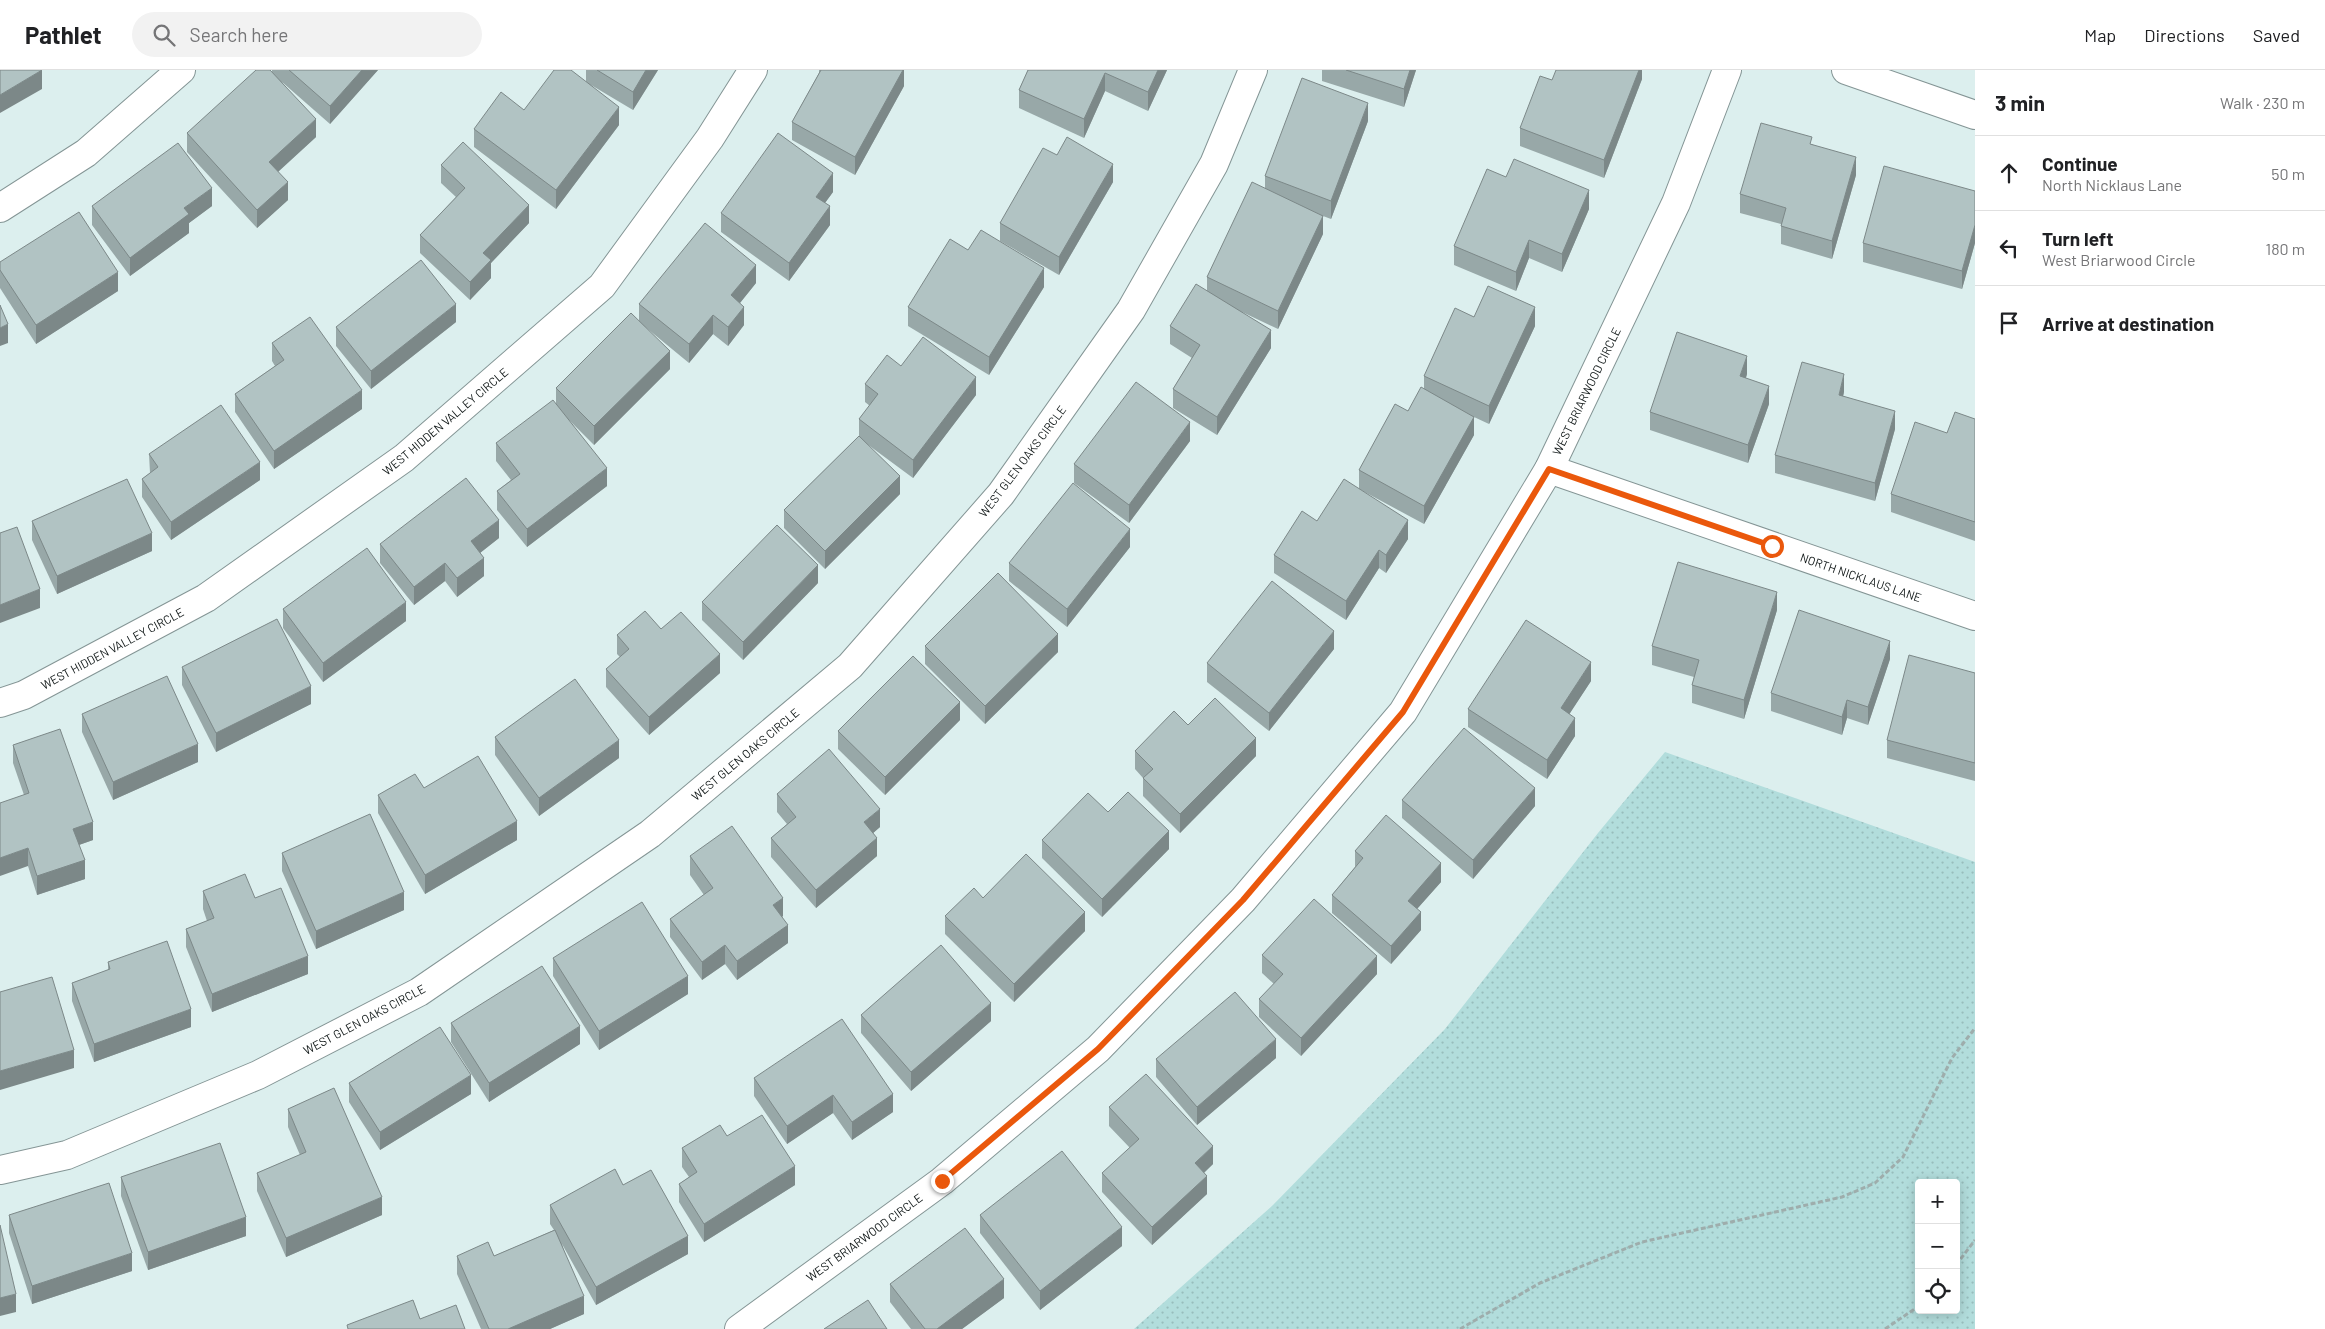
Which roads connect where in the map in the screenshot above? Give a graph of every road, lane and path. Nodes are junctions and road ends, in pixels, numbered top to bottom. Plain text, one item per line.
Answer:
1 (181, 70) edge
2 (752, 70) edge
3 (1253, 70) edge
4 (1727, 70) edge
5 (1846, 70) edge
6 (1975, 116) edge
7 (0, 208) edge
8 (1549, 469) junction
9 (1975, 616) edge
10 (0, 704) edge
11 (1975, 1028) edge
12 (0, 1170) edge
13 (1975, 1240) edge
14 (1960, 1260) edge
15 (1915, 1309) edge
16 (739, 1329) edge
17 (1460, 1329) edge
18 (1885, 1329) edge

1 - 7 street
2 - 10 street, WEST HIDDEN VALLEY CIRCLE
3 - 12 street, WEST GLEN OAKS CIRCLE
4 - 8 street, WEST BRIARWOOD CIRCLE
5 - 6 street
8 - 9 street, NORTH NICKLAUS LANE
8 - 16 street, WEST BRIARWOOD CIRCLE
11 - 17 path
13 - 14 path
15 - 18 path

